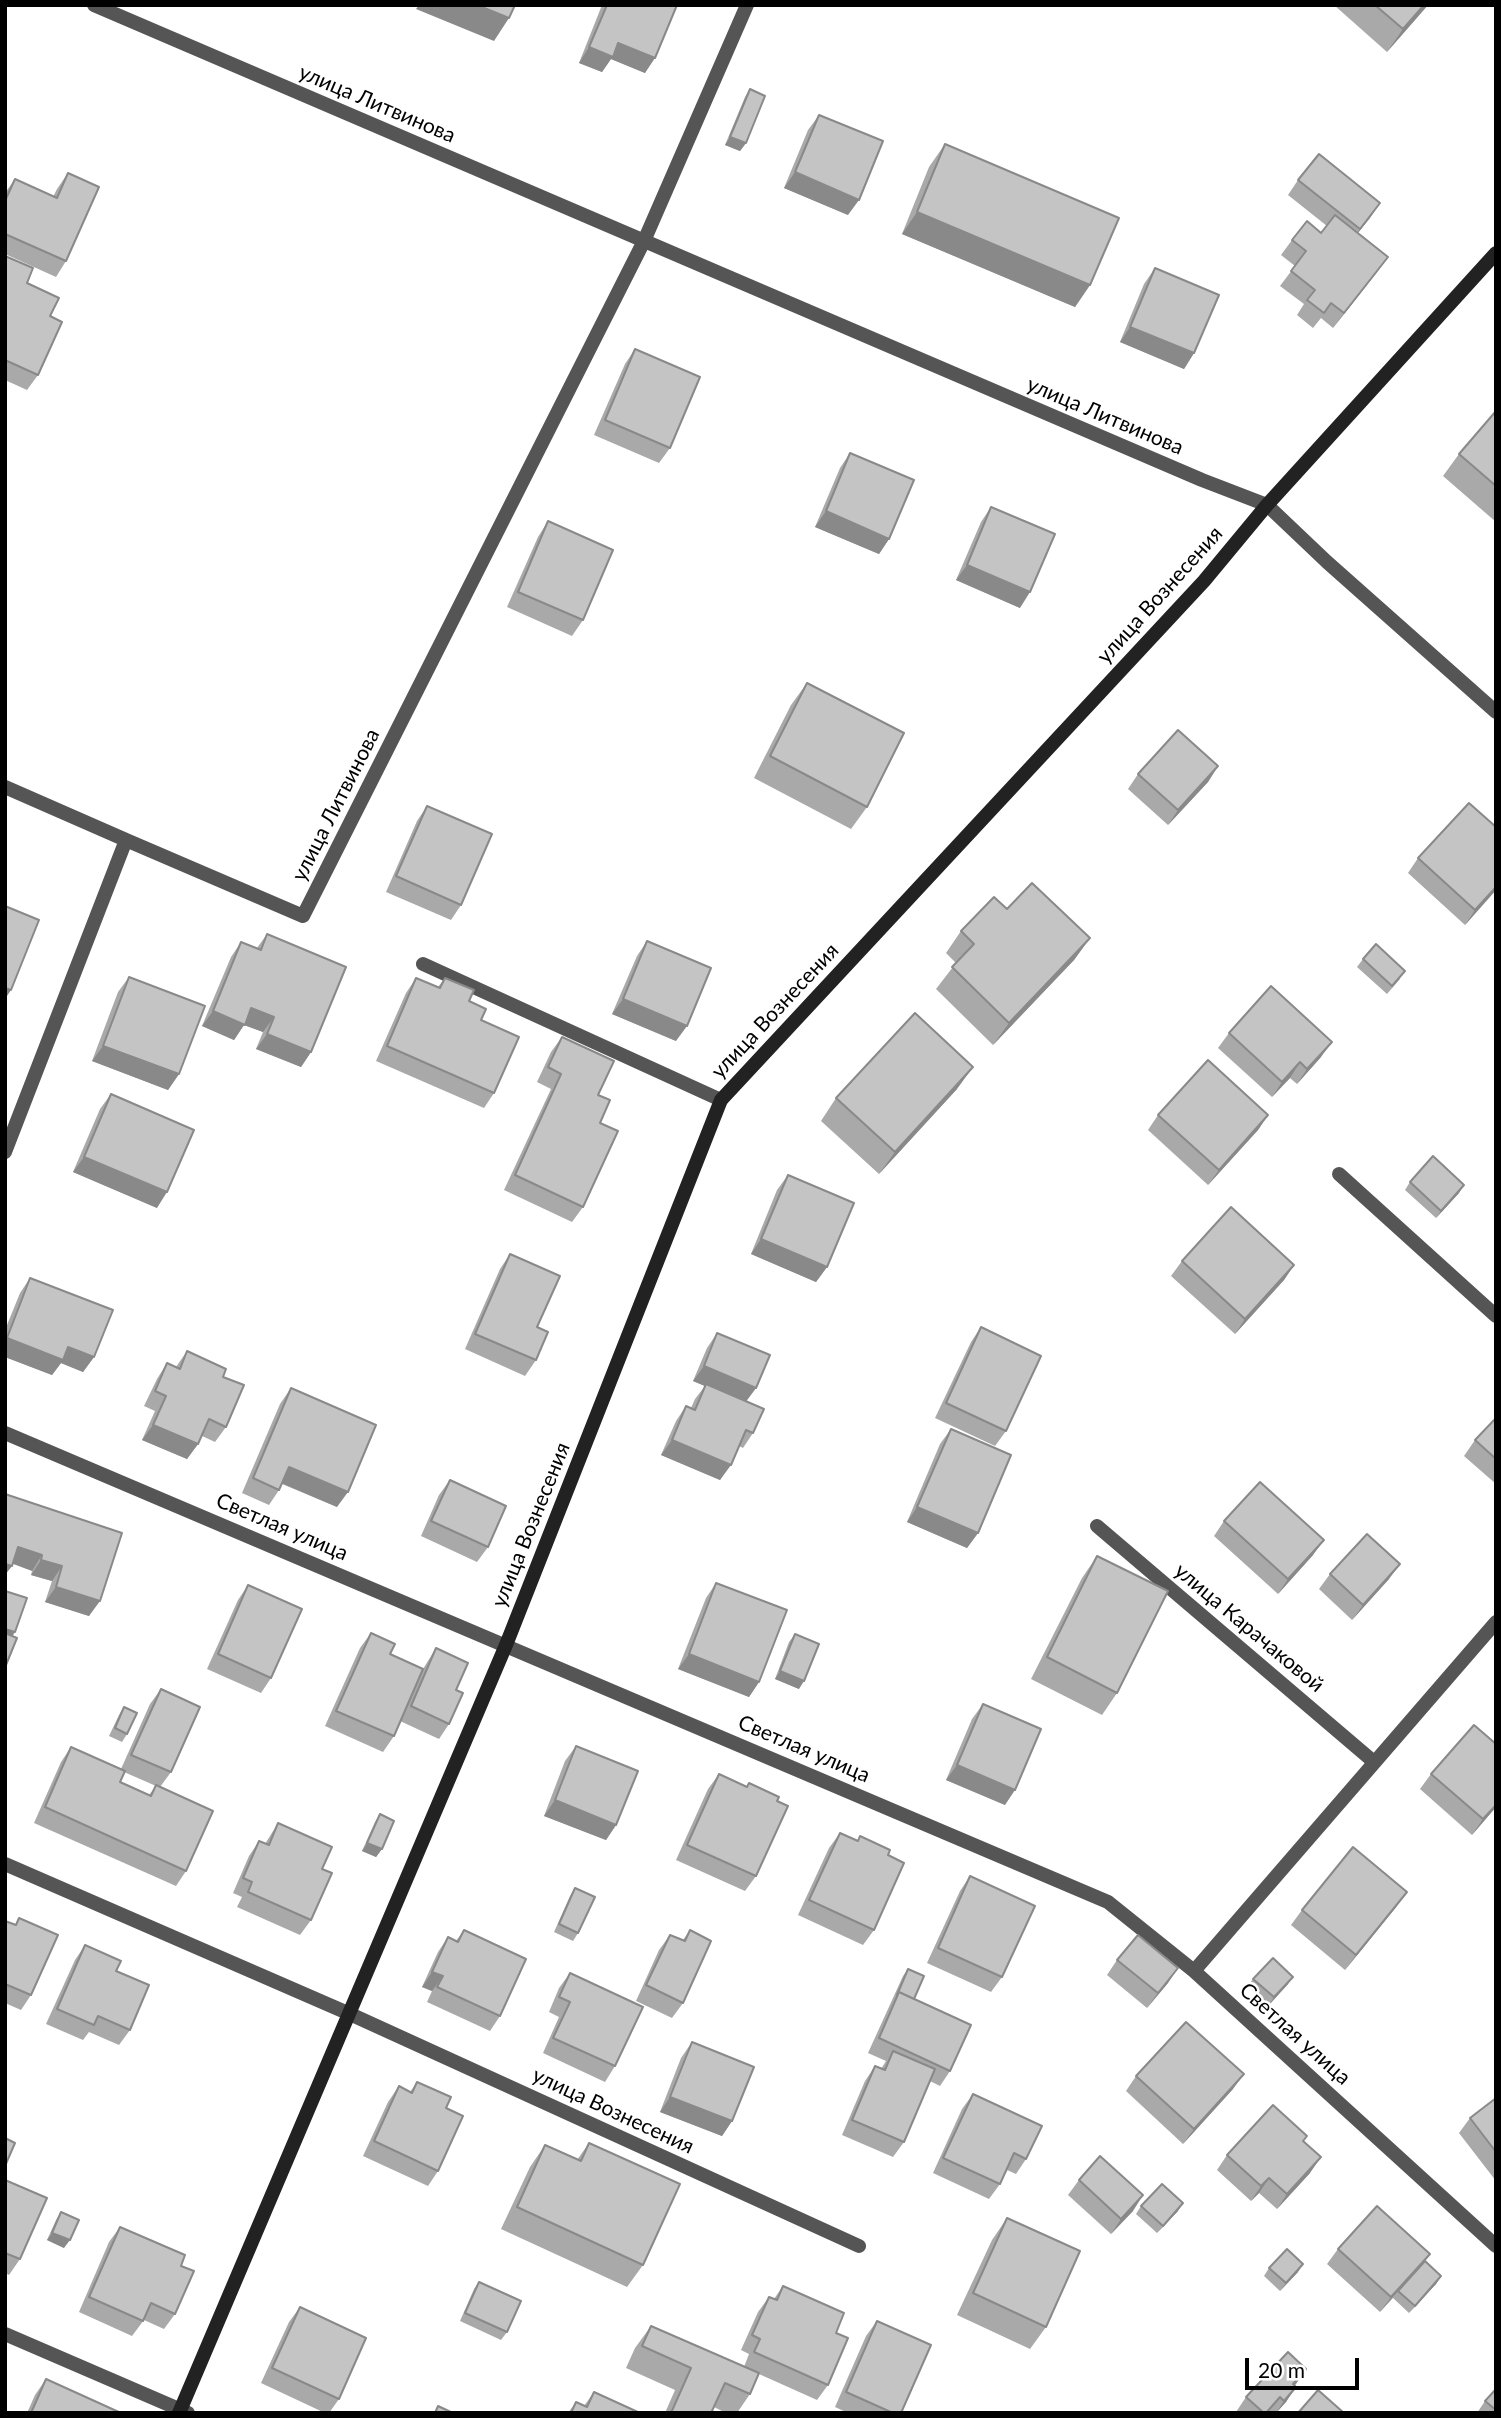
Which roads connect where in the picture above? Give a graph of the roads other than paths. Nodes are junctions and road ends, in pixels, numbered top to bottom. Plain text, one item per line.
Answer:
1 (94, 5) edge
2 (747, 5) edge
3 (643, 241) junction
4 (1496, 253) edge
5 (1267, 505) junction
6 (1496, 712) edge
7 (5, 787) edge
8 (126, 840) junction
9 (423, 964) dead end
10 (721, 1100) junction
11 (5, 1152) edge
12 (1339, 1174) dead end
13 (1496, 1316) edge
14 (5, 1433) edge
15 (1097, 1526) dead end
16 (1496, 1622) edge
17 (506, 1644) junction
18 (1374, 1762) junction
19 (5, 1864) edge
20 (1194, 1971) junction
21 (350, 2014) junction
22 (859, 2246) dead end
23 (1496, 2246) edge
24 (5, 2334) edge
25 (182, 2412) edge

1 - 3 street, улица Литвинова
2 - 3 street
3 - 5 street, улица Литвинова
3 - 8 street, улица Литвинова
4 - 5 street, улица Вознесения
5 - 6 street, улица Литвинова
5 - 10 street, улица Вознесения
7 - 8 street
8 - 11 street
9 - 10 street
10 - 17 street, улица Вознесения
12 - 13 street
14 - 17 street, Светлая улица
15 - 18 street, улица Карачаковой
16 - 18 street
17 - 20 street, Светлая улица
17 - 21 street, улица Вознесения
18 - 20 street
19 - 21 street, улица Вознесения
20 - 23 street, Светлая улица
21 - 22 street, улица Вознесения
21 - 25 street, улица Вознесения
24 - 25 street, улица Вознесения

